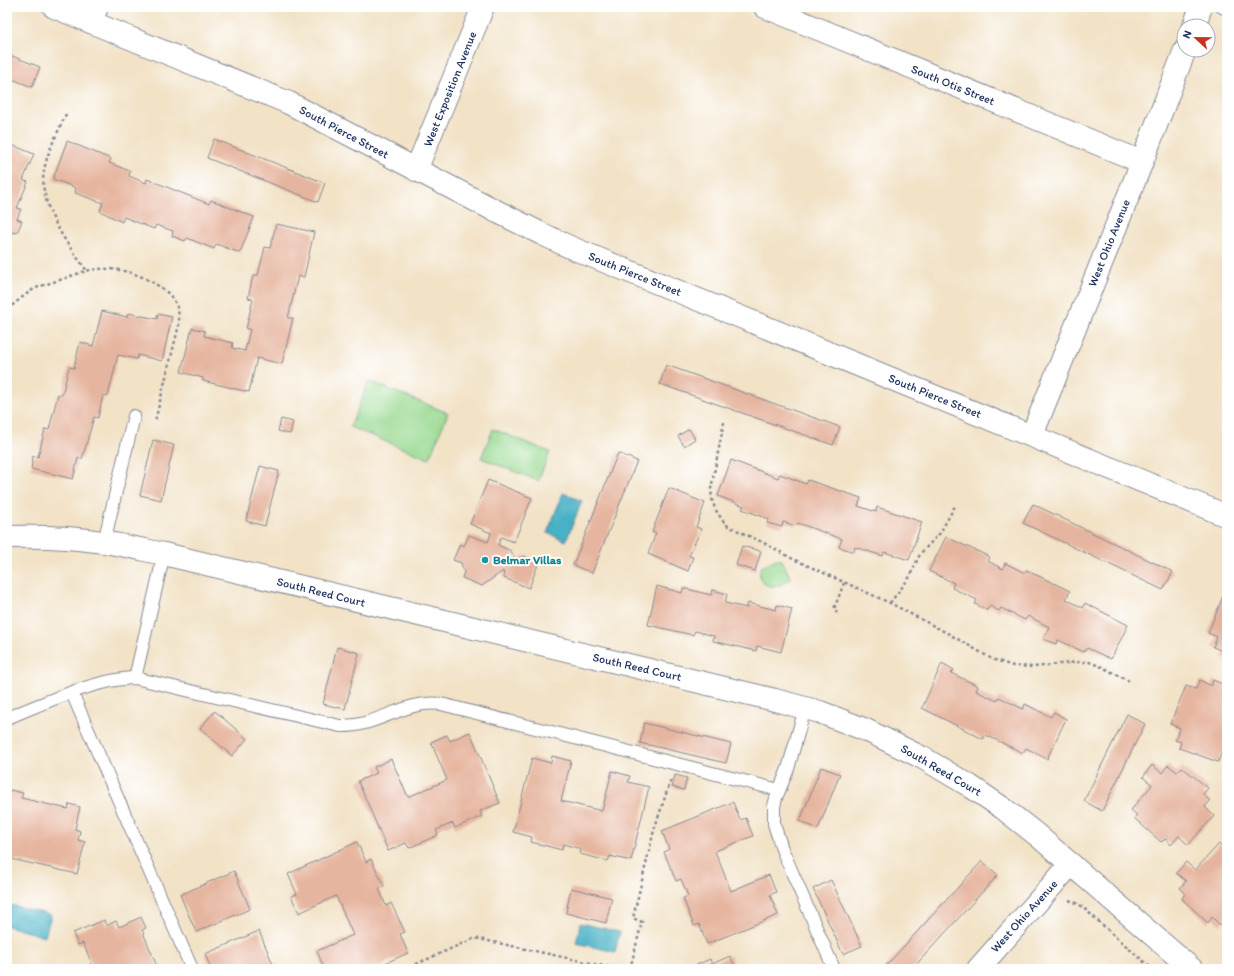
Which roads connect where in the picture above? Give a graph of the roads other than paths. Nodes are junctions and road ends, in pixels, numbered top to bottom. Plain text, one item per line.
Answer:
1 (54, 7) edge
2 (483, 7) edge
3 (765, 7) edge
4 (1201, 7) edge
5 (1222, 7) edge
6 (1227, 9) edge
7 (94, 14) edge
8 (1197, 18) edge
9 (1182, 58) edge
10 (1142, 162) junction
11 (416, 170) junction
12 (134, 416) dead end
13 (1032, 435) junction
14 (1227, 516) edge
15 (7, 537) edge
16 (104, 542) junction
17 (164, 554) junction
18 (135, 678) junction
19 (72, 693) junction
20 (805, 708) junction
21 (7, 718) edge
22 (779, 790) junction
23 (1071, 864) junction
24 (192, 969) edge
25 (834, 969) edge
26 (978, 969) edge
27 (1192, 969) edge

1 - 7 street, South Pierce Street
2 - 11 street, West Exposition Avenue
3 - 10 street, South Otis Street
4 - 8 street
5 - 6 lane
7 - 11 street, South Pierce Street
9 - 10 street, West Ohio Avenue
10 - 13 street, West Ohio Avenue
11 - 13 street, South Pierce Street
12 - 16 lane
13 - 14 street, South Pierce Street
15 - 16 street, South Reed Court
16 - 17 street, South Reed Court
17 - 18 lane
17 - 20 street, South Reed Court
18 - 19 lane
18 - 22 lane
19 - 21 lane
19 - 24 lane
20 - 22 lane
20 - 23 street, South Reed Court
22 - 25 lane
23 - 26 street, West Ohio Avenue
23 - 27 street, South Reed Court

